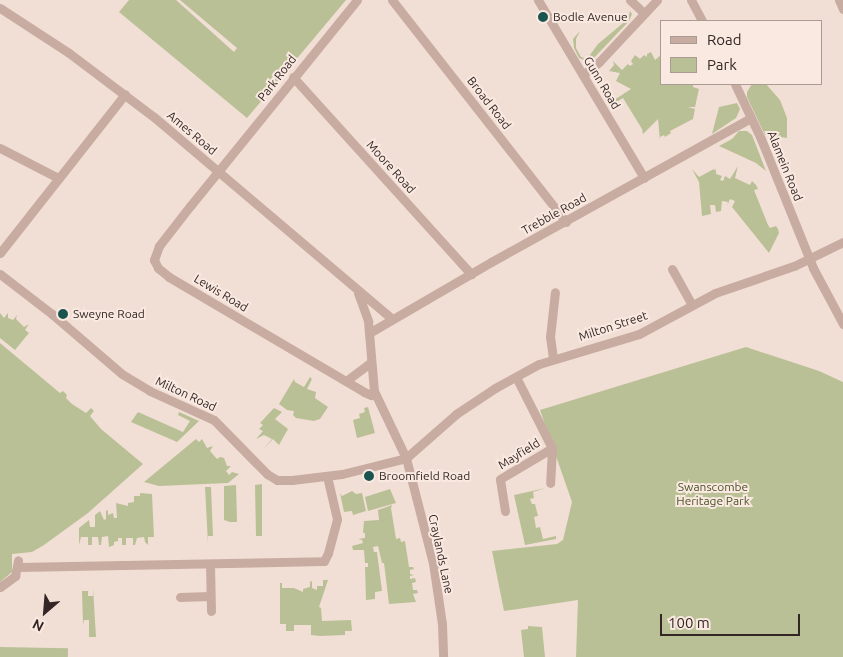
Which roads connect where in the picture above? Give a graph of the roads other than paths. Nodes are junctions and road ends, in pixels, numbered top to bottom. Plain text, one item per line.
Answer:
1 (357, 0) edge
2 (392, 0) edge
3 (538, 0) edge
4 (630, 0) edge
5 (657, 0) edge
6 (691, 0) edge
7 (839, 0) edge
8 (0, 8) edge
9 (843, 9) edge
10 (644, 13) junction
11 (701, 20) edge
12 (583, 75) junction
13 (293, 77) junction
14 (734, 85) edge
15 (125, 94) junction
16 (751, 118) junction
17 (0, 148) edge
18 (217, 171) junction
19 (58, 178) junction
20 (644, 178) junction
21 (566, 222) junction
22 (843, 242) edge
23 (0, 253) edge
24 (810, 259) junction
25 (672, 269) dead end
26 (0, 274) edge
27 (471, 274) junction
28 (357, 290) junction
29 (555, 292) dead end
30 (692, 305) junction
31 (392, 319) junction
32 (843, 324) edge
33 (369, 333) junction
34 (553, 358) junction
35 (371, 362) junction
36 (516, 377) junction
37 (346, 381) junction
38 (375, 395) junction
39 (552, 448) junction
40 (406, 458) junction
41 (327, 476) junction
42 (550, 483) dead end
43 (505, 511) dead end
44 (210, 564) junction
45 (0, 586) edge
46 (210, 596) junction
47 (180, 597) dead end
48 (210, 611) dead end
49 (443, 657) edge

1 - 13 street, Park Road
2 - 21 street, Broad Road
3 - 12 street, Gunn Road
4 - 10 street
5 - 10 street
6 - 11 street
7 - 9 street
8 - 15 street, Ames Road
10 - 12 street
12 - 20 street, Gunn Road
13 - 18 street, Park Road
13 - 27 street, Moore Road
14 - 16 street, Alamein Road
15 - 18 street, Ames Road
15 - 19 street
16 - 20 street, Trebble Road
16 - 24 street, Alamein Road
17 - 19 street
18 - 28 street, Ames Road
18 - 37 street, Lewis Road
19 - 23 street
20 - 21 street, Trebble Road
21 - 27 street, Trebble Road
22 - 24 street, Milton Street
24 - 30 street, Milton Street
24 - 32 street, Alamein Road
25 - 30 street
26 - 41 street, Milton Road
27 - 31 street, Trebble Road
28 - 31 street, Ames Road
28 - 33 street, Ames Road
29 - 34 street
30 - 34 street, Milton Street
31 - 33 street, Trebble Road
33 - 35 street, Ames Road
34 - 36 street, Milton Street
35 - 37 street
35 - 38 street, Ames Road
36 - 39 street
36 - 40 street, Milton Street
37 - 38 street, Lewis Road
38 - 40 street, Ames Road
39 - 42 street
39 - 43 street, Mayfield
40 - 41 street, Milton Road
40 - 49 street, Craylands Lane
41 - 44 street
44 - 45 street
44 - 46 street
46 - 47 street
46 - 48 street

